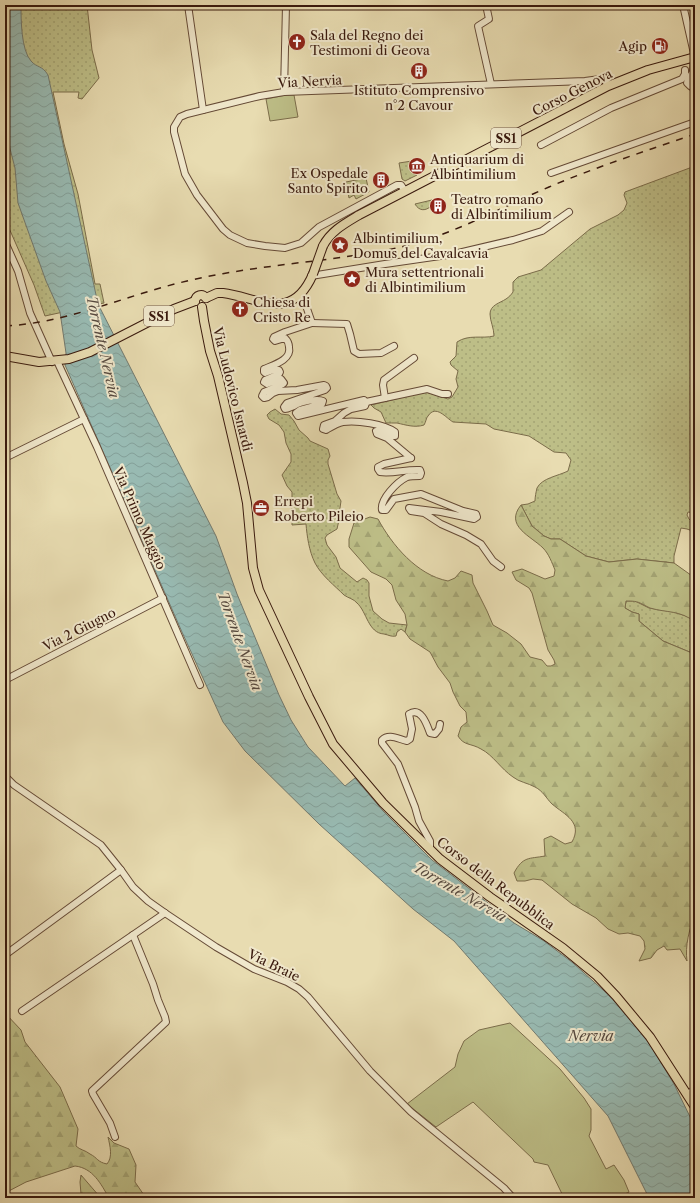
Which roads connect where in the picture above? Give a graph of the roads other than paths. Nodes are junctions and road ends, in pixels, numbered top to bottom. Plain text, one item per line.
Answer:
1 (188, 5) edge
2 (286, 5) edge
3 (486, 5) edge
4 (683, 5) edge
5 (695, 28) edge
6 (687, 29) junction
7 (695, 57) edge
8 (686, 70) dead end
9 (491, 84) junction
10 (608, 86) junction
11 (695, 89) edge
12 (284, 92) junction
13 (204, 110) junction
14 (695, 122) edge
15 (541, 145) dead end
16 (551, 173) dead end
17 (405, 191) junction
18 (568, 212) dead end
19 (5, 242) edge
20 (312, 275) junction
21 (300, 294) junction
22 (198, 305) junction
23 (312, 323) junction
24 (394, 346) dead end
25 (5, 356) edge
26 (414, 358) dead end
27 (56, 361) junction
28 (448, 394) dead end
29 (385, 398) junction
30 (366, 402) junction
31 (84, 419) junction
32 (5, 458) edge
33 (238, 462) joint
34 (501, 567) dead end
35 (163, 598) junction
36 (5, 680) edge
37 (200, 685) dead end
38 (440, 724) dead end
39 (5, 776) edge
40 (430, 850) junction
41 (121, 870) junction
42 (165, 913) junction
43 (133, 935) junction
44 (5, 955) edge
45 (22, 1011) dead end
46 (695, 1090) edge
47 (687, 1094) junction
48 (695, 1107) edge
49 (115, 1137) dead end
50 (513, 1198) edge

1 - 13 street
2 - 12 street
3 - 9 street
4 - 6 street
5 - 6 street
6 - 7 street
7 - 10 main road, Corso Genova / SS1
7 - 11 street
8 - 15 street
9 - 10 street, Via Nervia
9 - 12 street, Via Nervia
10 - 17 main road, Corso Genova / SS1
12 - 13 street, Via Nervia
13 - 17 street, Via Nervia
14 - 16 street
17 - 20 main road, Corso Genova / SS1, bridge
18 - 20 street
19 - 27 street, Via Primo Maggio
20 - 21 main road, SS1
21 - 22 main road, SS1
21 - 23 street
22 - 27 main road, SS1
22 - 33 main road, Via Ludovico Isnardi
23 - 24 street
23 - 30 street
25 - 27 main road, SS1
26 - 29 street
27 - 31 street, Via Primo Maggio
28 - 29 street
29 - 30 street
30 - 34 street
31 - 32 street
31 - 35 street, Via Primo Maggio
33 - 40 main road, Corso della Repubblica
35 - 36 street, Via 2 Giugno
35 - 37 street, Via Primo Maggio
38 - 40 street
39 - 41 street, Via Braie
40 - 47 main road, Corso della Repubblica
41 - 42 street, Via Braie
41 - 44 street
42 - 43 street
42 - 50 street, Via Braie
43 - 45 street
43 - 49 street
46 - 47 street
47 - 48 main road, Corso della Repubblica

